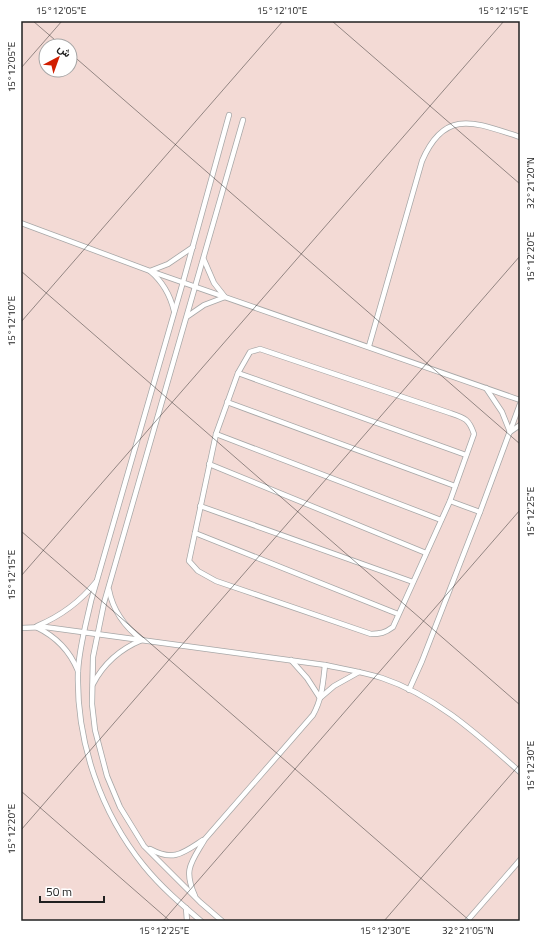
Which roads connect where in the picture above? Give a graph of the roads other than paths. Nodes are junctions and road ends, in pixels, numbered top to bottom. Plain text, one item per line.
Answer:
1 (229, 115) dead end
2 (243, 120) dead end
3 (520, 137) edge
4 (21, 223) edge
5 (193, 247) junction
6 (204, 259) junction
7 (150, 271) junction
8 (183, 282) junction
9 (196, 287) junction
10 (224, 297) junction
11 (175, 312) junction
12 (187, 318) junction
13 (368, 346) junction
14 (238, 373) junction
15 (486, 388) junction
16 (520, 400) edge
17 (227, 402) junction
18 (520, 404) edge
19 (520, 425) edge
20 (510, 432) junction
21 (216, 434) junction
22 (466, 455) junction
23 (209, 464) junction
24 (455, 486) junction
25 (450, 501) junction
26 (200, 506) junction
27 (480, 512) junction
28 (441, 520) junction
29 (195, 533) junction
30 (426, 553) junction
31 (97, 581) junction
32 (413, 582) junction
33 (109, 587) junction
34 (398, 614) junction
35 (35, 626) junction
36 (21, 628) edge
37 (84, 632) junction
38 (97, 634) junction
39 (142, 640) junction
40 (291, 660) junction
41 (325, 665) junction
42 (78, 671) junction
43 (359, 672) junction
44 (92, 686) junction
45 (409, 690) junction
46 (320, 698) junction
47 (520, 772) edge
48 (204, 839) junction
49 (144, 846) junction
50 (520, 860) edge
51 (196, 898) junction
52 (186, 908) junction
53 (187, 921) edge
54 (201, 921) edge
55 (222, 921) edge
56 (466, 921) edge

1 - 5 lane
2 - 6 lane
3 - 13 lane
4 - 7 lane
5 - 7 lane
5 - 8 lane
6 - 9 lane
6 - 10 lane
7 - 8 lane
7 - 11 lane
8 - 9 lane
8 - 11 lane
9 - 10 lane
9 - 12 lane
10 - 12 lane
10 - 13 lane
11 - 31 lane
12 - 33 lane
13 - 15 lane
14 - 17 lane
14 - 22 lane
14 - 22 lane
15 - 16 lane
15 - 20 lane
17 - 21 lane
17 - 24 lane
18 - 20 lane
19 - 20 lane
20 - 27 lane
21 - 23 lane
21 - 28 lane
22 - 24 lane
23 - 26 lane
23 - 30 lane
24 - 25 lane
25 - 27 lane
25 - 28 lane
26 - 29 lane
26 - 32 lane
27 - 45 lane
28 - 30 lane
29 - 34 lane
29 - 34 lane
30 - 32 lane
31 - 35 lane
31 - 37 lane
32 - 34 lane
33 - 38 lane
33 - 39 lane
35 - 36 lane
35 - 37 lane
35 - 42 lane
37 - 38 lane
37 - 42 lane
38 - 39 lane
38 - 44 lane
39 - 40 lane
39 - 44 lane
40 - 41 lane
40 - 46 lane
41 - 43 lane
41 - 46 lane
42 - 52 lane
43 - 45 lane
43 - 46 lane
44 - 49 lane
45 - 47 lane
46 - 48 lane
48 - 49 lane
48 - 51 lane
49 - 51 lane
50 - 56 lane
51 - 55 lane
52 - 53 lane
52 - 54 lane

